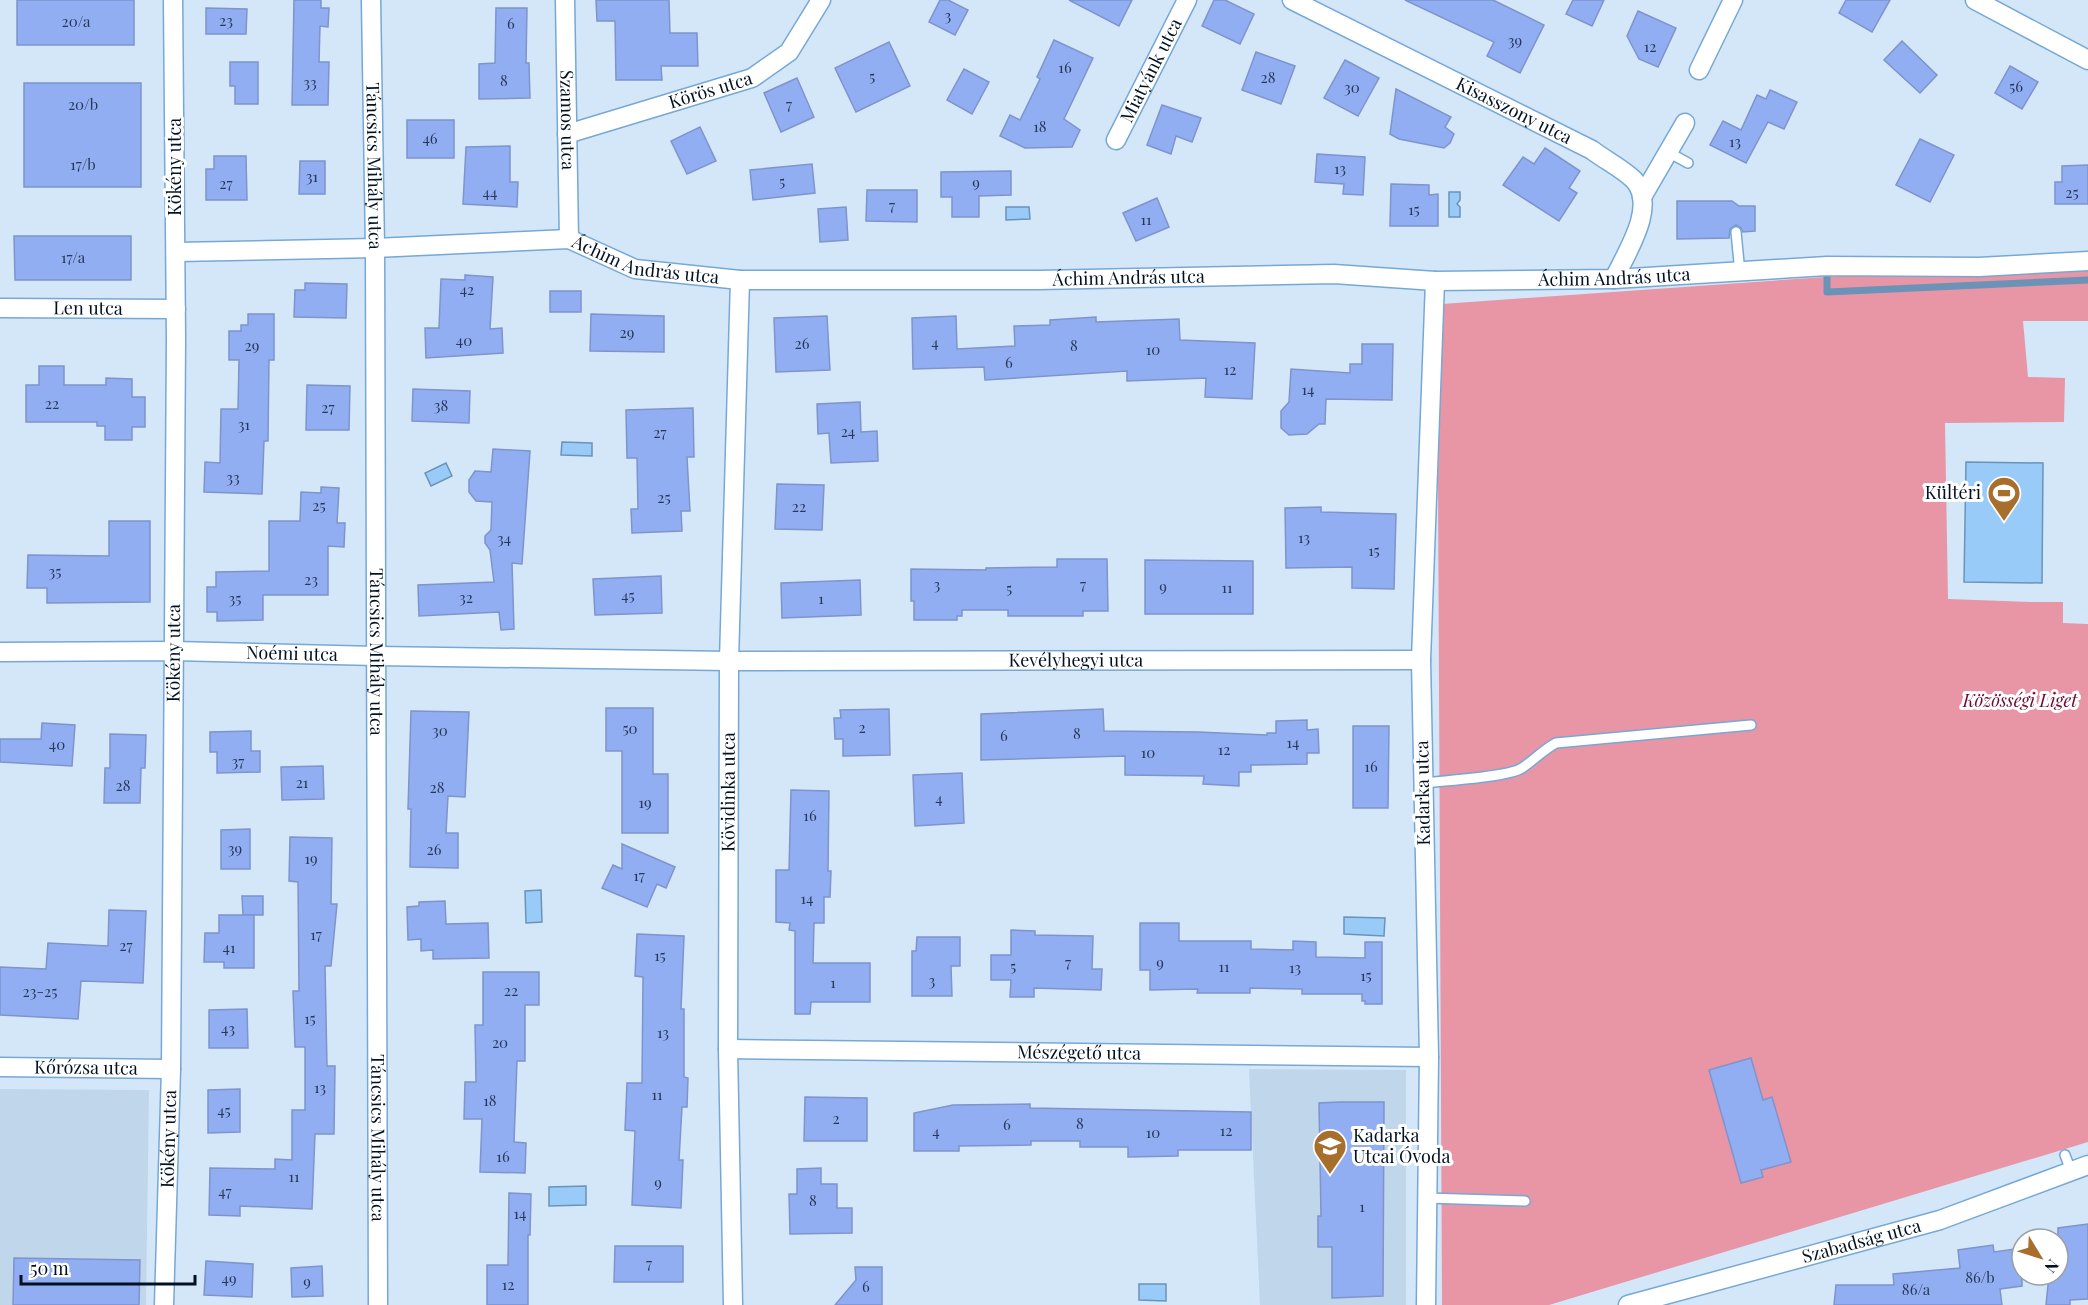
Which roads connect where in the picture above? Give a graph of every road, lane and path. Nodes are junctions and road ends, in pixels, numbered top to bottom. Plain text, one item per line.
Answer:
1 (173, 0) edge
2 (371, 0) edge
3 (565, 0) edge
4 (821, 0) edge
5 (1187, 0) edge
6 (1292, 0) edge
7 (1732, 0) edge
8 (1975, 0) edge
9 (2088, 60) edge
10 (1699, 70) dead end
11 (1685, 123) dead end
12 (567, 134) junction
13 (1116, 140) dead end
14 (1668, 152) junction
15 (1688, 163) dead end
16 (1642, 197) junction
17 (1736, 232) dead end
18 (569, 239) junction
19 (375, 248) junction
20 (176, 252) junction
21 (2088, 261) edge
22 (1740, 273) junction
23 (740, 279) junction
24 (1614, 279) junction
25 (1435, 281) junction
26 (0, 308) edge
27 (176, 309) junction
28 (174, 651) junction
29 (0, 652) edge
30 (376, 656) junction
31 (1421, 660) junction
32 (729, 662) junction
33 (1751, 725) dead end
34 (1422, 783) junction
35 (728, 1049) junction
36 (1429, 1057) junction
37 (0, 1067) edge
38 (171, 1068) junction
39 (2075, 1164) edge
40 (1426, 1198) junction
41 (1525, 1201) dead end
42 (164, 1305) edge
43 (378, 1305) edge
44 (733, 1305) edge
45 (1426, 1305) edge
46 (1628, 1305) edge

1 - 20 street, Kökény utca
2 - 19 street, Táncsics Mihály utca
3 - 12 street, Szamos utca
4 - 12 street, Körös utca
5 - 13 street, Miatyánk utca
6 - 16 street, Kisasszony utca
7 - 10 street
8 - 9 street
11 - 14 street
12 - 18 street, Szamos utca
14 - 15 lane
14 - 16 street
16 - 24 street
17 - 22 lane
18 - 19 street, Áchim András utca
18 - 23 street, Áchim András utca
19 - 20 street, Áchim András utca
19 - 30 street, Táncsics Mihály utca
20 - 27 street, Kökény utca
21 - 22 street, Áchim András utca
22 - 24 street, Áchim András utca
23 - 25 street, Áchim András utca
23 - 32 street, Kövidinka utca
24 - 25 street, Áchim András utca
25 - 31 street, Kadarka utca
26 - 27 street, Len utca
27 - 28 street, Kökény utca
28 - 29 street, Noémi utca
28 - 30 street, Noémi utca
28 - 38 street, Kökény utca
30 - 32 street, Noémi utca
30 - 43 street, Táncsics Mihály utca
31 - 32 street, Kevélyhegyi utca
31 - 34 street, Kadarka utca
32 - 35 street, Kövidinka utca
33 - 34 lane
34 - 36 street, Kadarka utca
35 - 36 street, Mészégető utca
35 - 44 street, Kövidinka utca
36 - 40 street, Kadarka utca
37 - 38 street, Kőrózsa utca
38 - 42 street, Kökény utca
39 - 46 street, Szabadság utca
40 - 41 lane
40 - 45 street, Kadarka utca

